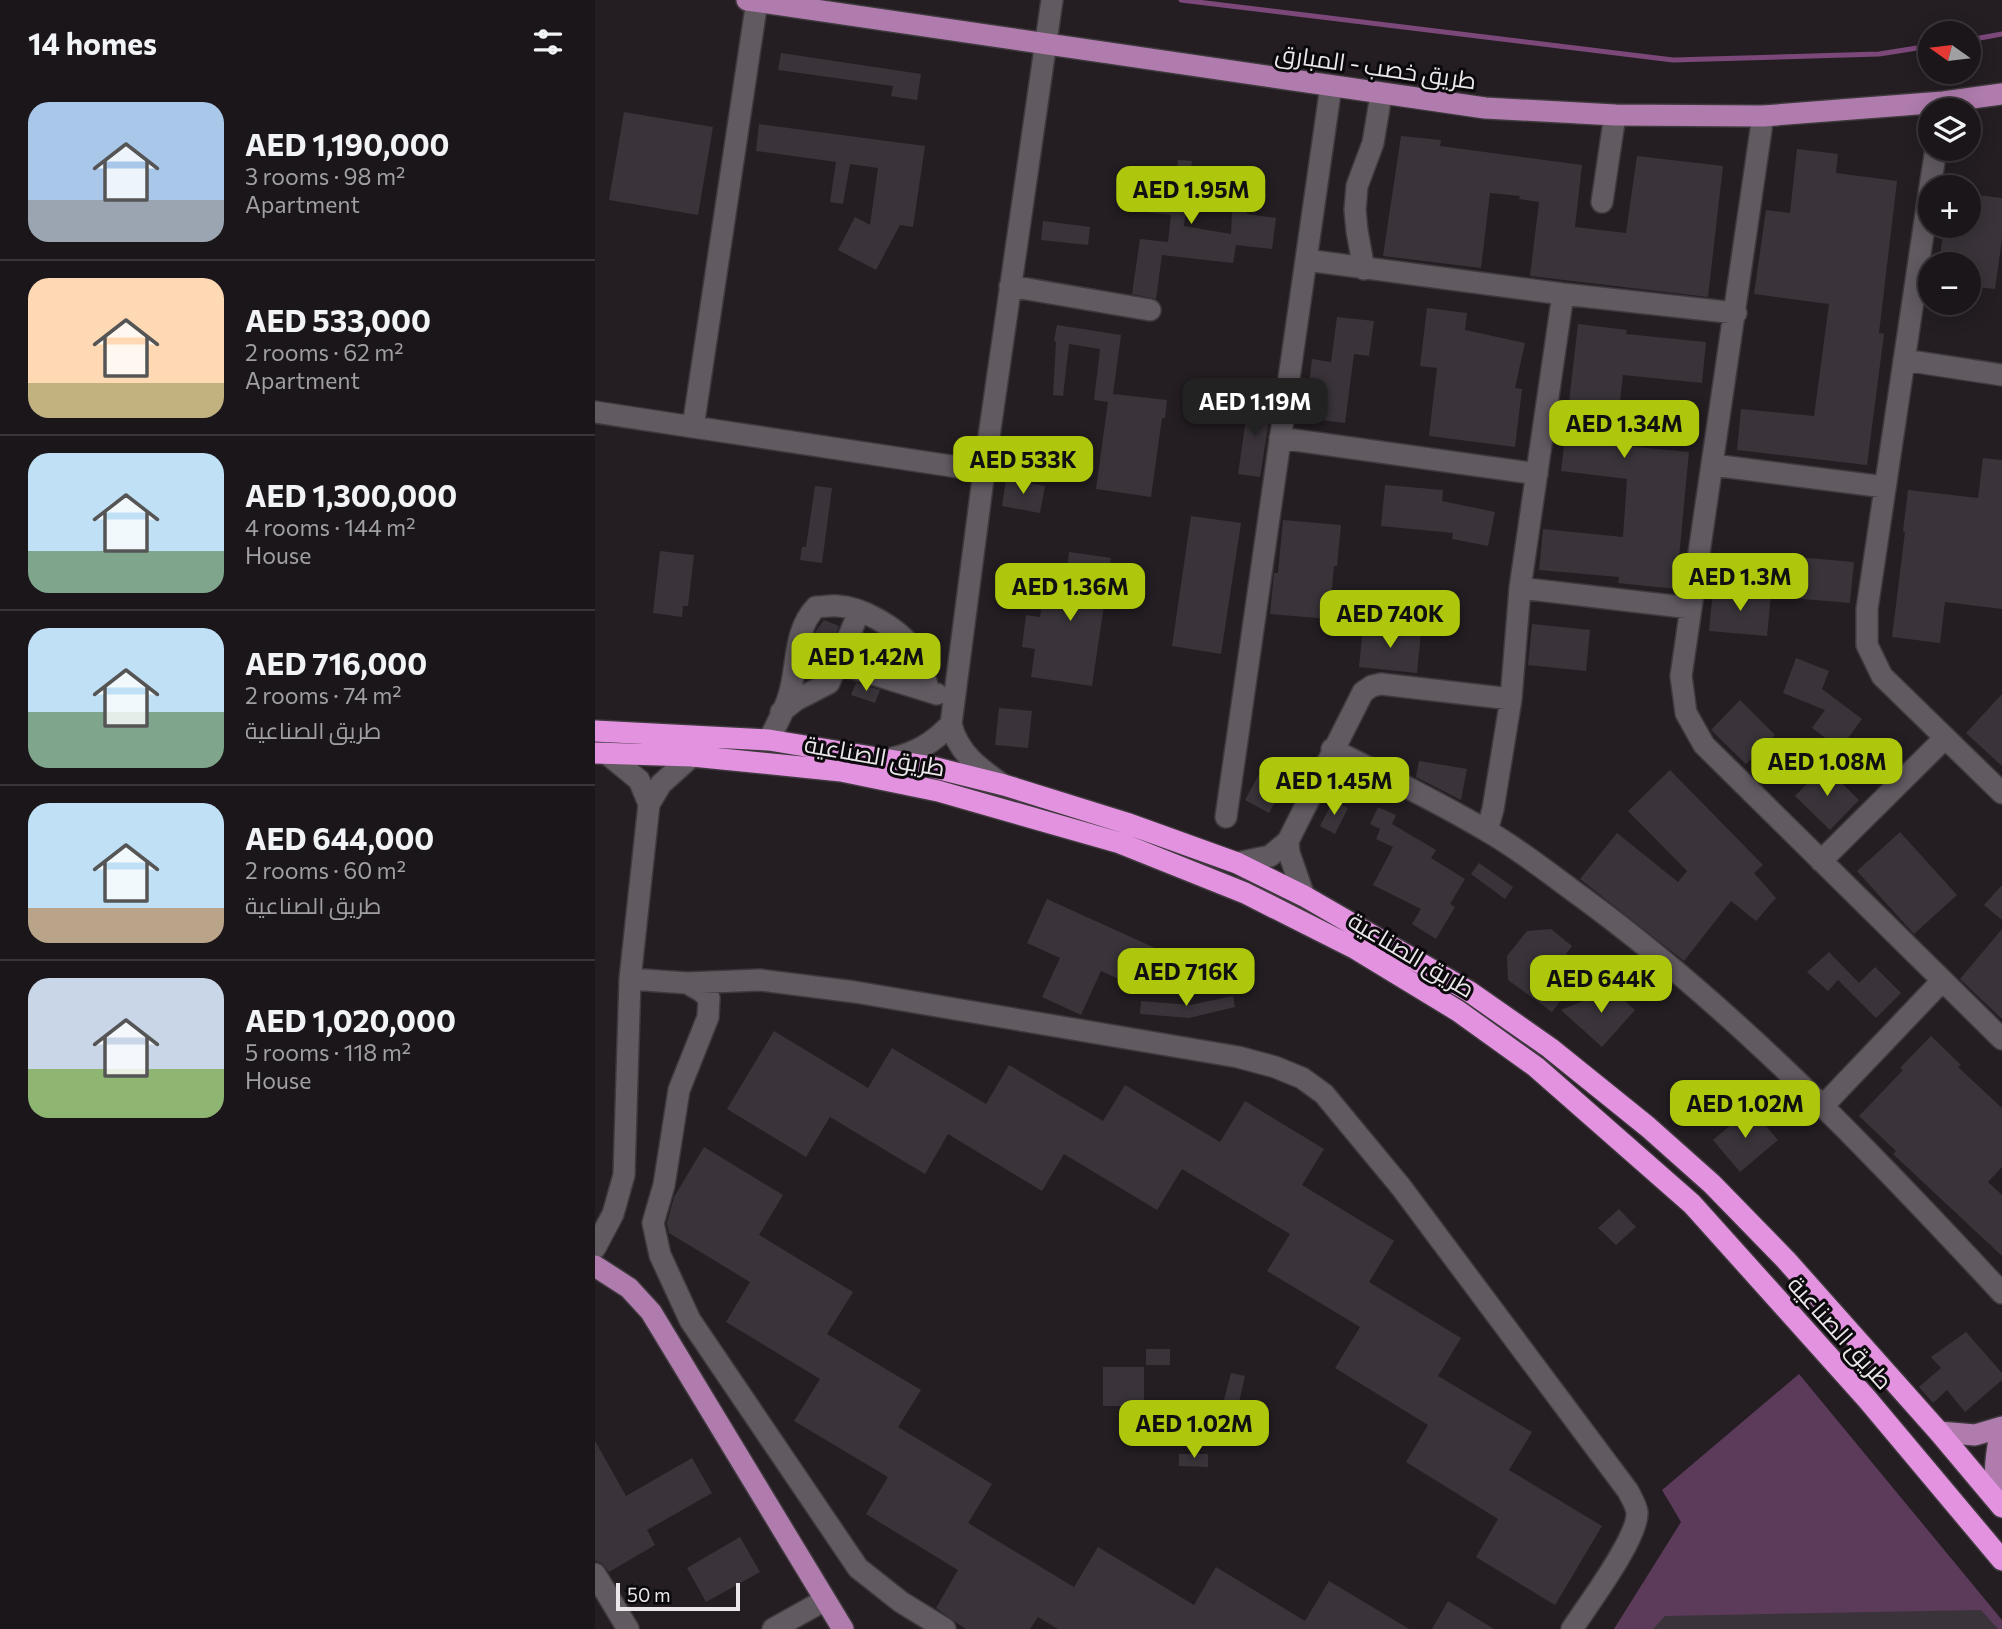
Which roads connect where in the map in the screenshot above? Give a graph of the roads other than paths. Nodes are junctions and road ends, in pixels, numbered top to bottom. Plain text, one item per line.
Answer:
1 (1052, 0) edge
2 (752, 1) edge
3 (1048, 34) junction
4 (1331, 86) junction
5 (2002, 94) edge
6 (1381, 95) junction
7 (1981, 98) edge
8 (1918, 108) edge
9 (1615, 114) junction
10 (1763, 117) junction
11 (1602, 202) dead end
12 (1922, 238) edge
13 (1306, 260) junction
14 (1364, 269) junction
15 (1010, 286) junction
16 (1563, 295) junction
17 (1150, 310) dead end
18 (1736, 313) junction
19 (1904, 360) junction
20 (2002, 375) edge
21 (595, 412) edge
22 (693, 427) junction
23 (1280, 438) junction
24 (1713, 465) junction
25 (984, 471) junction
26 (1537, 474) junction
27 (1885, 487) junction
28 (1520, 588) junction
29 (1691, 608) junction
30 (859, 612) junction
31 (847, 639) junction
32 (837, 663) junction
33 (926, 681) junction
34 (1511, 699) junction
35 (955, 701) junction
36 (781, 712) junction
37 (951, 724) junction
38 (595, 731) edge
39 (1945, 738) junction
40 (769, 740) junction
41 (1332, 749) junction
42 (601, 753) edge
43 (692, 757) junction
44 (890, 759) junction
45 (1004, 785) junction
46 (2002, 793) edge
47 (649, 804) junction
48 (1226, 817) dead end
49 (1487, 831) junction
50 (1288, 841) junction
51 (1821, 861) junction
52 (1237, 863) junction
53 (1304, 896) junction
54 (630, 979) junction
55 (1942, 982) junction
56 (687, 983) junction
57 (2002, 1039) edge
58 (1822, 1107) junction
59 (595, 1248) edge
60 (595, 1266) edge
61 (2002, 1293) edge
62 (2002, 1428) edge
63 (1939, 1432) junction
64 (2002, 1506) edge
65 (2002, 1560) edge
66 (595, 1574) edge
67 (825, 1600) junction
68 (628, 1629) edge
69 (773, 1629) edge
70 (843, 1629) edge
71 (945, 1629) edge
72 (1572, 1629) edge

1 - 3 street
2 - 3 main road, طريق خصب - المبارق
2 - 22 street
3 - 4 main road, طريق خصب - المبارق
3 - 15 street
4 - 6 main road, طريق خصب - المبارق
4 - 13 street
5 - 7 main road, طريق خصب - المبارق
6 - 9 main road, طريق خصب - المبارق
6 - 14 street
8 - 10 main road, طريق خصب - المبارق
9 - 10 main road, طريق خصب - المبارق
9 - 11 street
10 - 18 street
12 - 19 street
13 - 14 street
13 - 23 street
14 - 16 street
15 - 17 street
15 - 25 street
16 - 18 street
16 - 26 street
18 - 24 street
19 - 20 street
19 - 27 street
21 - 22 street
22 - 25 street
23 - 26 street
23 - 48 street
24 - 27 street
24 - 29 street
25 - 35 street
26 - 28 street
27 - 39 street
28 - 29 street
28 - 34 street
29 - 51 street
30 - 31 street
30 - 33 street
30 - 36 street
31 - 32 street
31 - 33 street
32 - 33 street
32 - 36 street
33 - 35 street
34 - 41 street
34 - 49 street
35 - 37 street
36 - 40 street
37 - 44 street
37 - 45 street
38 - 40 highway, طريق الصناعية
39 - 46 street
39 - 51 street
40 - 44 highway, طريق الصناعية
41 - 49 street
41 - 50 street
42 - 43 highway, طريق الصناعية
42 - 47 street
43 - 47 street
43 - 65 highway, طريق الصناعية
44 - 45 highway, طريق الصناعية
45 - 52 highway, طريق الصناعية
47 - 54 street
49 - 58 street
50 - 52 street
50 - 53 street
51 - 55 street
52 - 53 highway, طريق الصناعية
53 - 63 highway, طريق الصناعية
54 - 56 street
54 - 59 street
55 - 57 street
55 - 58 street
56 - 71 street
56 - 72 street
58 - 61 street
60 - 67 main road
62 - 63 main road
62 - 64 main road
63 - 64 highway, طريق الصناعية
66 - 68 street
67 - 69 street
67 - 70 main road

